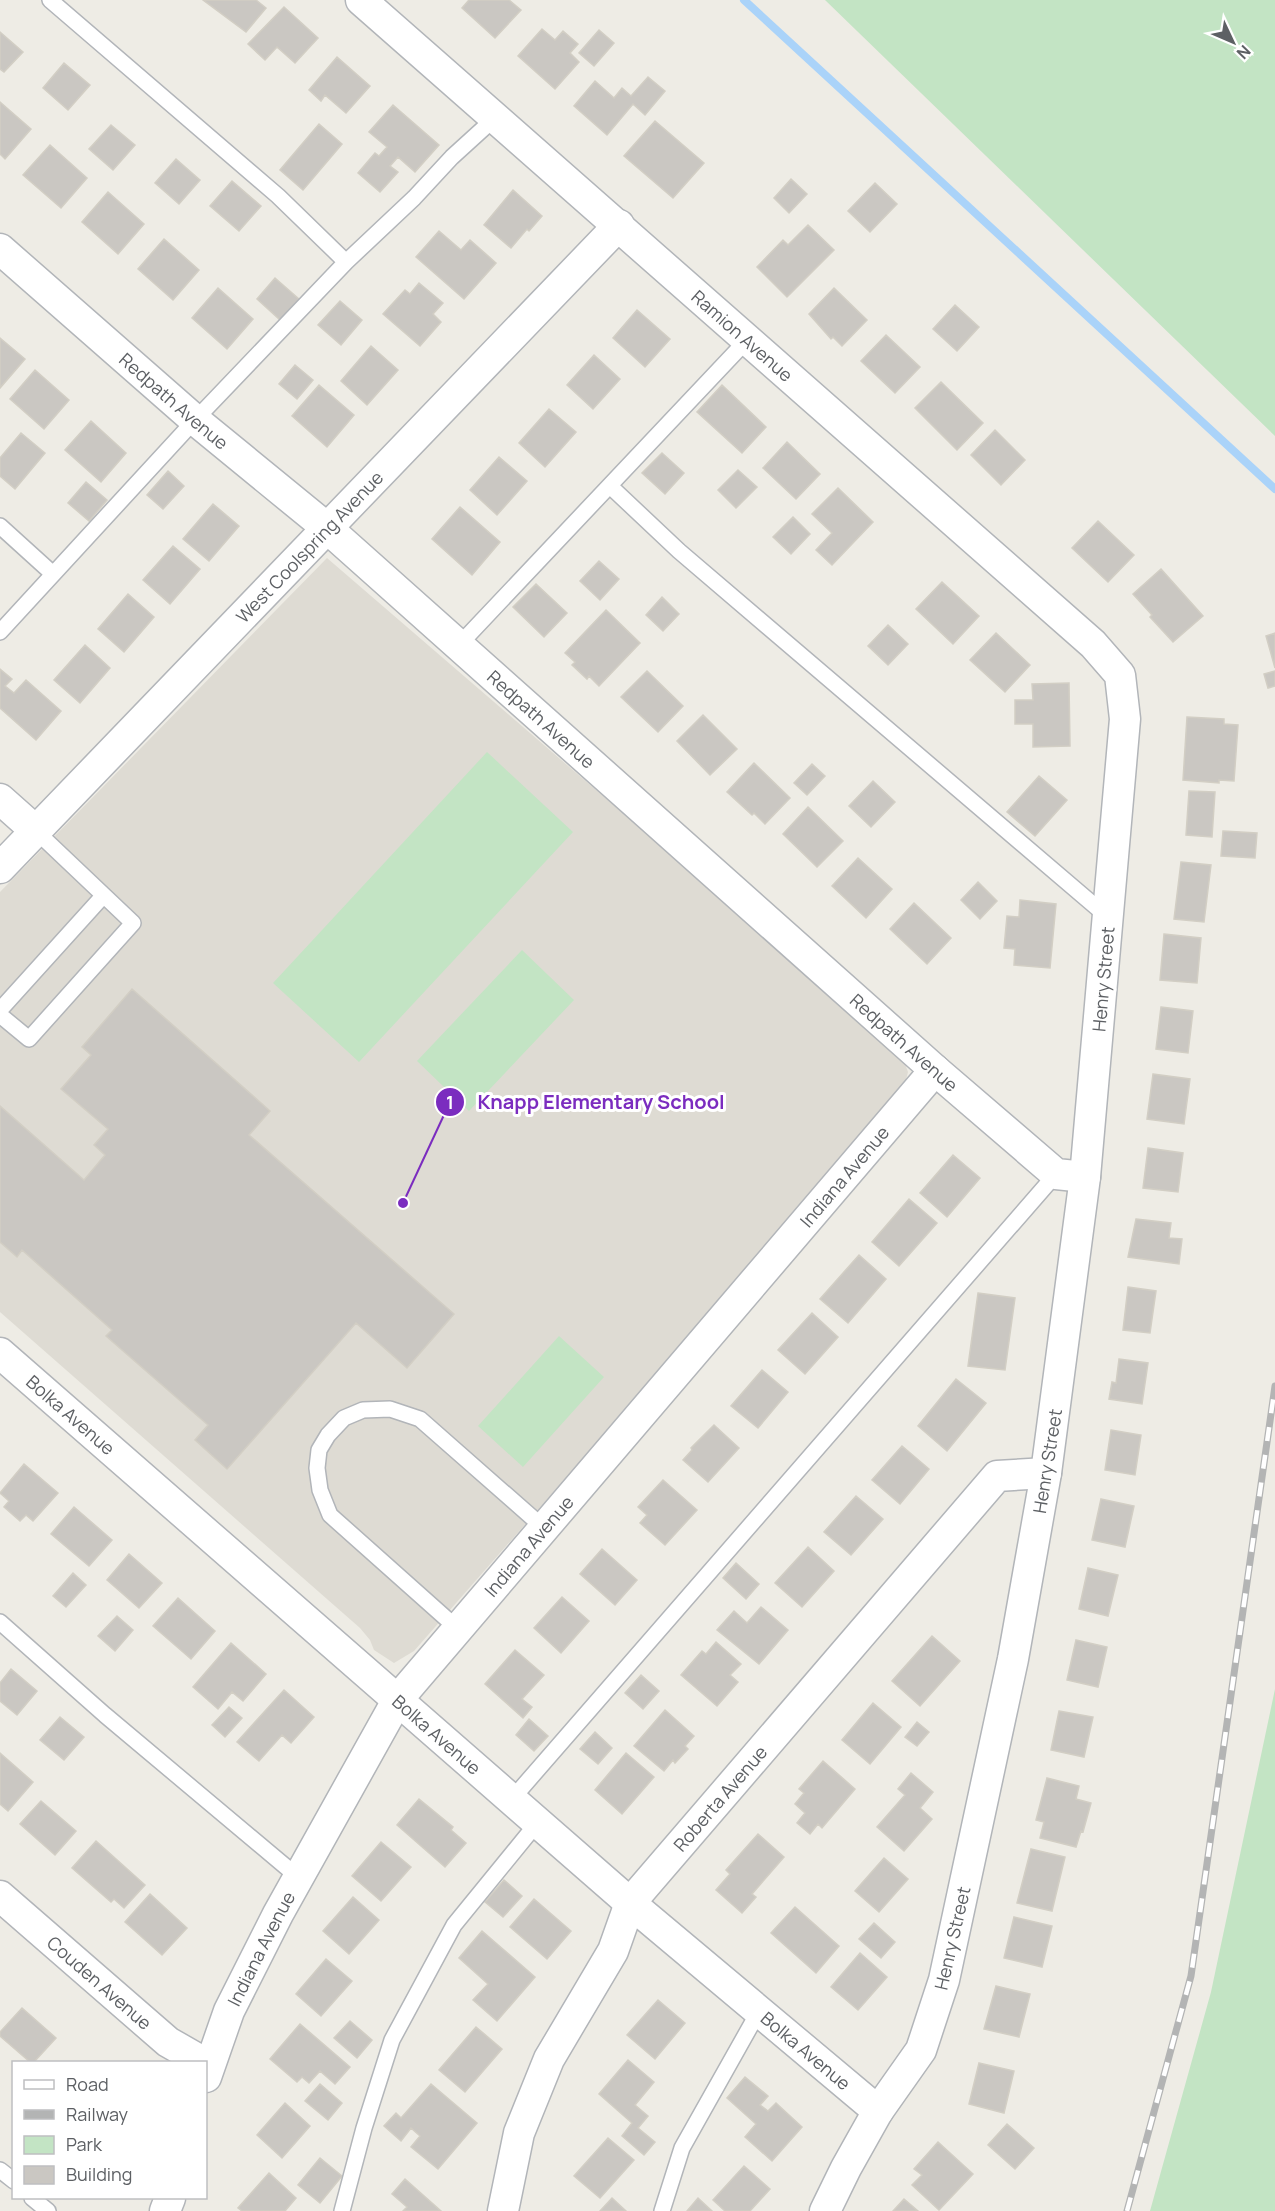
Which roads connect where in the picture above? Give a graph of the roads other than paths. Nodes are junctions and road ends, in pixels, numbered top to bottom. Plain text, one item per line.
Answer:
1 (50, 0) edge
2 (361, 0) edge
3 (496, 117) junction
4 (619, 225) junction
5 (0, 249) edge
6 (346, 262) junction
7 (748, 339) junction
8 (195, 420) junction
9 (610, 486) junction
10 (0, 526) edge
11 (327, 528) junction
12 (53, 574) junction
13 (0, 632) edge
14 (459, 645) junction
15 (1120, 675) joint
16 (0, 799) edge
17 (36, 831) junction
18 (0, 868) edge
19 (103, 896) junction
20 (1109, 918) junction
21 (0, 1010) edge
22 (0, 1015) edge
23 (935, 1070) junction
24 (1071, 1176) junction
25 (0, 1353) edge
26 (1046, 1473) junction
27 (544, 1528) junction
28 (0, 1622) edge
29 (458, 1629) junction
30 (398, 1699) junction
31 (512, 1799) junction
32 (538, 1822) junction
33 (298, 1877) junction
34 (0, 1896) edge
35 (630, 1903) junction
36 (759, 2011) junction
37 (197, 2061) edge
38 (207, 2065) edge
39 (878, 2111) junction
40 (0, 2170) edge
41 (12, 2179) edge
42 (33, 2199) edge
43 (48, 2211) edge
44 (342, 2211) edge
45 (502, 2211) edge
46 (662, 2211) edge
47 (825, 2211) edge

1 - 6 lane
2 - 3 street, Ramion Avenue
3 - 4 street, Ramion Avenue
3 - 6 lane
4 - 7 street, Ramion Avenue
4 - 11 street, West Coolspring Avenue
5 - 8 street, Redpath Avenue
6 - 8 lane
7 - 9 lane
7 - 15 street, Ramion Avenue
8 - 11 street, Redpath Avenue
8 - 12 lane
9 - 14 lane
9 - 20 lane
10 - 12 lane
11 - 14 street, Redpath Avenue
11 - 17 street, West Coolspring Avenue
12 - 13 lane
14 - 23 street, Redpath Avenue
15 - 20 street, Henry Street
16 - 17 street
17 - 18 street, West Coolspring Avenue
17 - 19 lane
19 - 21 lane
19 - 22 lane
20 - 24 street, Henry Street
23 - 24 street, Redpath Avenue
23 - 27 street, Indiana Avenue
24 - 26 street, Henry Street
24 - 31 lane
25 - 30 street, Bolka Avenue
26 - 35 street, Roberta Avenue
26 - 39 street, Henry Street
27 - 29 street, Indiana Avenue
27 - 29 lane
28 - 33 lane
29 - 30 street, Indiana Avenue
30 - 31 street, Bolka Avenue
30 - 33 street, Indiana Avenue
31 - 32 street, Bolka Avenue
32 - 35 street, Bolka Avenue
32 - 44 lane
33 - 38 street, Indiana Avenue
34 - 37 street, Couden Avenue
35 - 36 street, Bolka Avenue
35 - 45 street, Roberta Avenue
36 - 39 street, Bolka Avenue
36 - 46 lane
39 - 47 street, Henry Street
40 - 41 lane
42 - 43 lane

